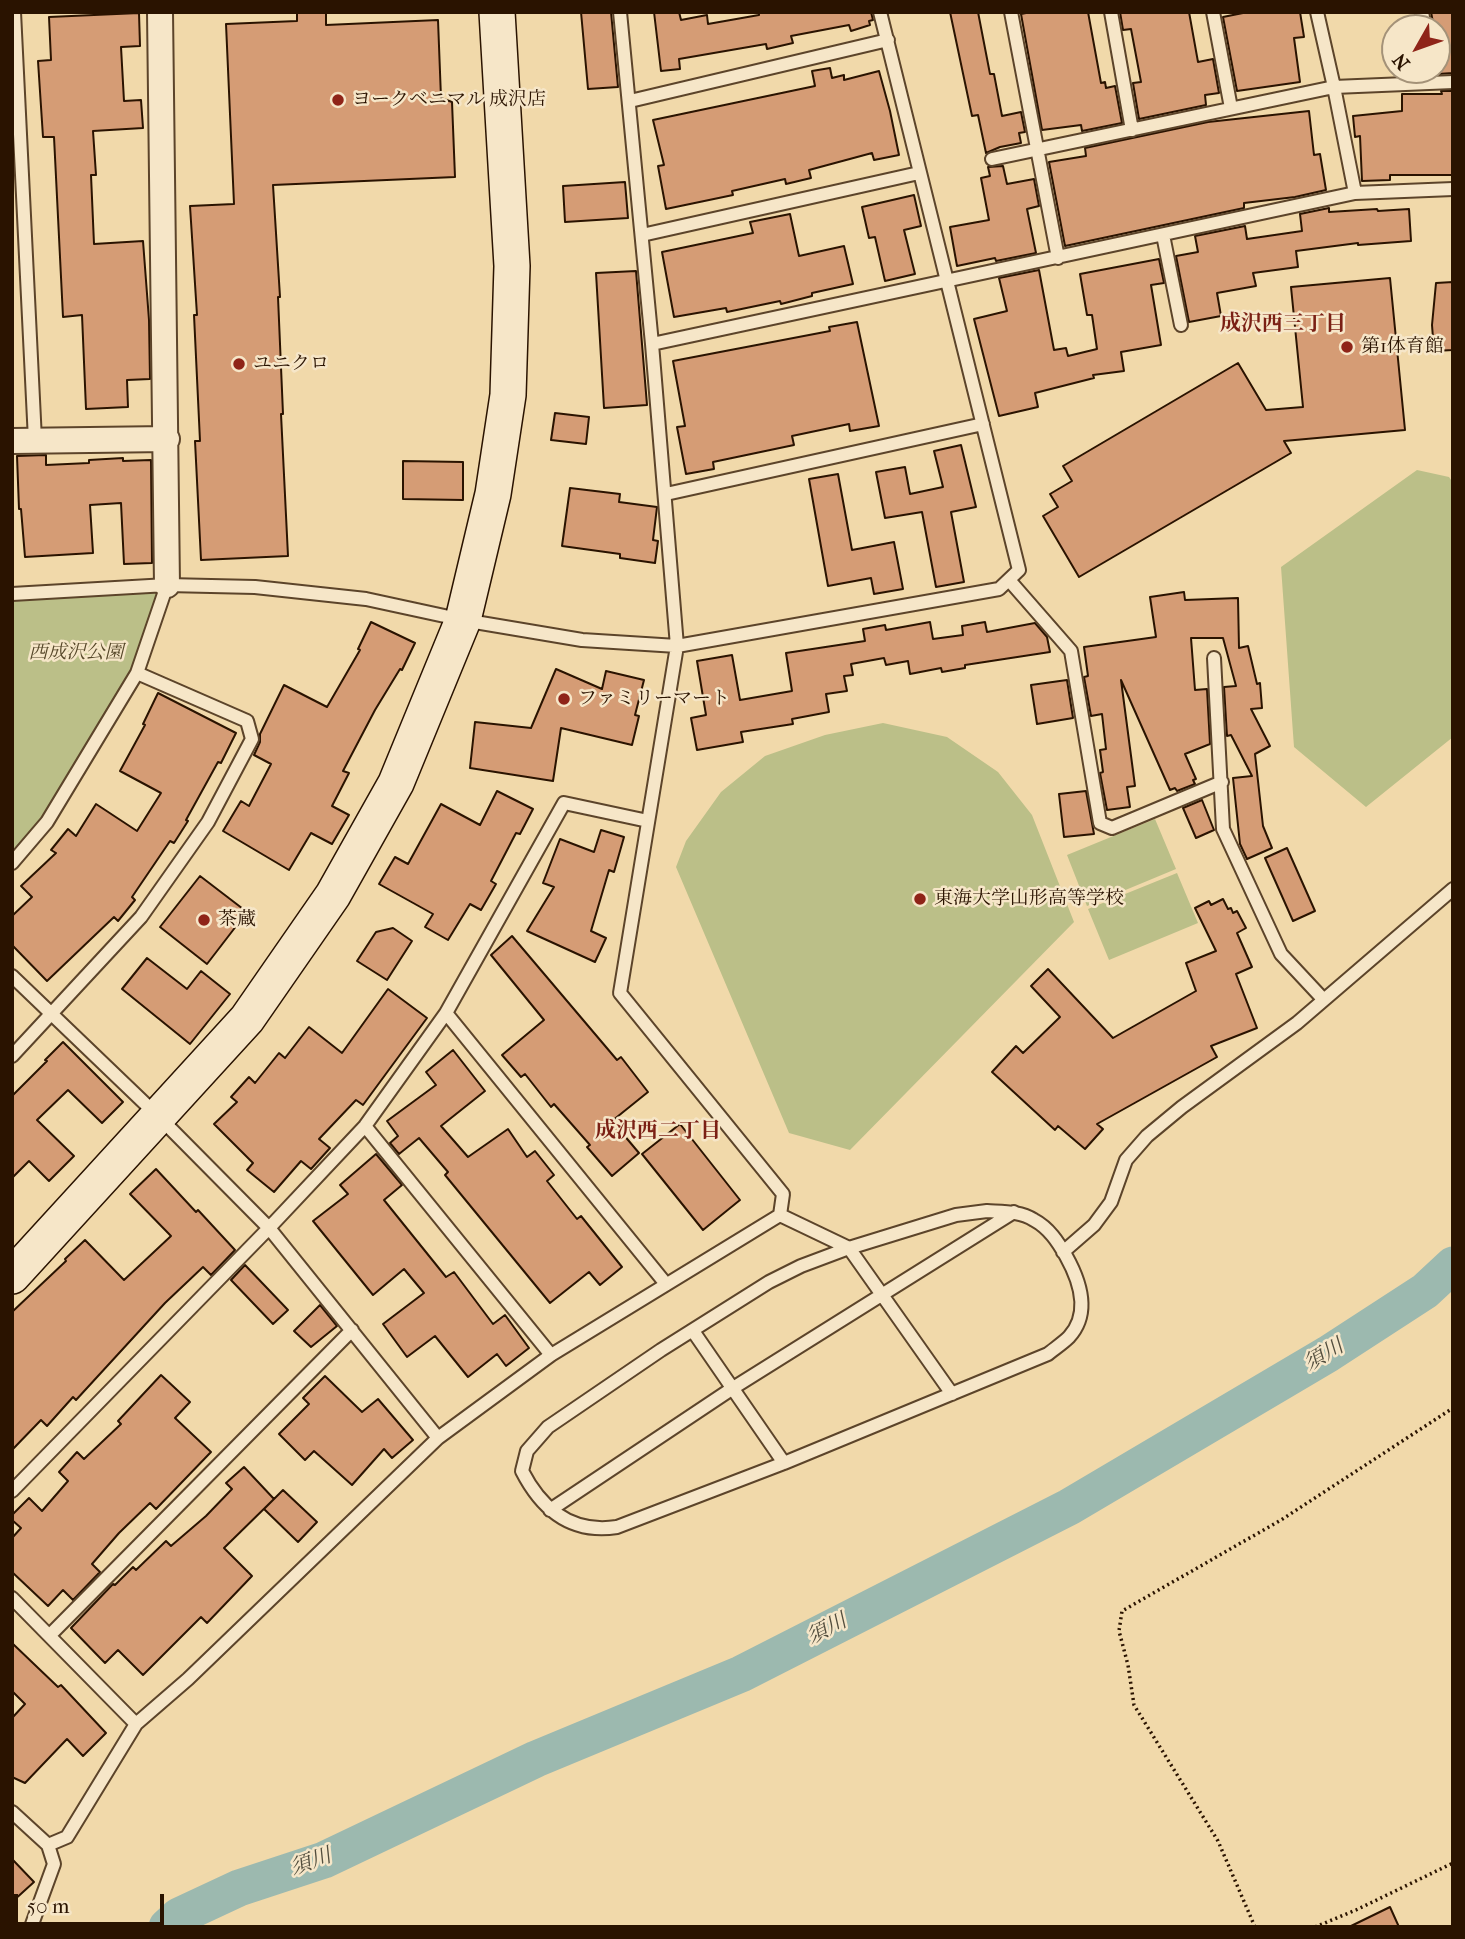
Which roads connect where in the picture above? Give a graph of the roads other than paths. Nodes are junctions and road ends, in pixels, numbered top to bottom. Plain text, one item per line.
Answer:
1 (14, 12) edge
2 (160, 12) edge
3 (497, 12) edge
4 (620, 12) edge
5 (880, 12) edge
6 (1011, 12) edge
7 (1111, 12) edge
8 (1213, 12) edge
9 (1317, 12) edge
10 (888, 40) junction
11 (1381, 82) edge
12 (1334, 87) junction
13 (630, 101) junction
14 (1231, 108) junction
15 (1132, 130) junction
16 (1037, 150) junction
17 (992, 159) dead end
18 (919, 173) junction
19 (1453, 190) edge
20 (1355, 193) junction
21 (642, 235) junction
22 (1163, 235) junction
23 (1058, 258) junction
24 (948, 281) junction
25 (1181, 325) dead end
26 (652, 344) junction
27 (983, 424) junction
28 (167, 439) junction
29 (24, 441) edge
30 (666, 494) junction
31 (1009, 580) junction
32 (167, 585) junction
33 (12, 593) edge
34 (463, 620) junction
35 (677, 646) junction
36 (1214, 658) dead end
37 (137, 673) junction
38 (1222, 782) junction
39 (648, 821) junction
40 (12, 863) edge
41 (1453, 889) edge
42 (12, 976) edge
43 (1323, 999) junction
44 (446, 1013) junction
45 (51, 1014) junction
46 (12, 1056) edge
47 (159, 1117) junction
48 (365, 1126) junction
49 (1014, 1212) junction
50 (780, 1215) junction
51 (269, 1228) junction
52 (849, 1248) junction
53 (1063, 1252) junction
54 (12, 1276) edge
55 (666, 1284) junction
56 (881, 1296) junction
57 (352, 1330) junction
58 (693, 1331) junction
59 (551, 1355) junction
60 (733, 1388) junction
61 (952, 1394) junction
62 (438, 1438) junction
63 (784, 1463) junction
64 (12, 1491) edge
65 (550, 1510) junction
66 (12, 1598) edge
67 (50, 1635) junction
68 (136, 1724) junction
69 (12, 1812) edge
70 (48, 1845) junction
71 (31, 1927) edge

1 - 29 lane
2 - 28 street
3 - 34 street
4 - 13 lane
5 - 10 lane
6 - 16 lane
7 - 15 lane
8 - 14 lane
9 - 12 lane
10 - 13 lane
10 - 18 lane
11 - 12 lane
12 - 14 lane
12 - 20 lane
13 - 21 lane
14 - 15 lane
15 - 16 lane
16 - 17 lane
16 - 23 lane
18 - 21 lane
18 - 24 lane
19 - 20 lane
20 - 22 lane
21 - 26 lane
22 - 23 lane
22 - 25 lane
23 - 24 lane
24 - 26 lane
24 - 27 lane
26 - 30 lane
27 - 30 lane
27 - 31 lane
28 - 29 street
28 - 32 street
30 - 35 lane
31 - 35 lane
31 - 38 lane
32 - 33 lane
32 - 34 lane
32 - 37 lane
34 - 35 lane
34 - 47 street
35 - 39 lane
36 - 38 lane
37 - 40 lane
37 - 45 lane
38 - 43 lane
39 - 44 lane
39 - 50 lane
41 - 43 lane
42 - 45 lane
43 - 53 lane
44 - 48 lane
44 - 55 lane
45 - 46 lane
45 - 47 lane
47 - 51 lane
47 - 54 street
48 - 51 lane
48 - 59 lane
49 - 52 lane
49 - 53 lane
49 - 56 lane
50 - 52 lane
50 - 55 lane
51 - 57 lane
51 - 64 lane
52 - 56 lane
52 - 58 lane
53 - 61 lane
55 - 59 lane
56 - 60 lane
56 - 61 lane
57 - 62 lane
57 - 67 lane
58 - 60 lane
58 - 65 lane
59 - 62 lane
60 - 63 lane
60 - 65 lane
61 - 63 lane
62 - 68 lane
63 - 65 lane
66 - 67 lane
67 - 68 lane
68 - 70 lane
69 - 70 lane
70 - 71 lane

